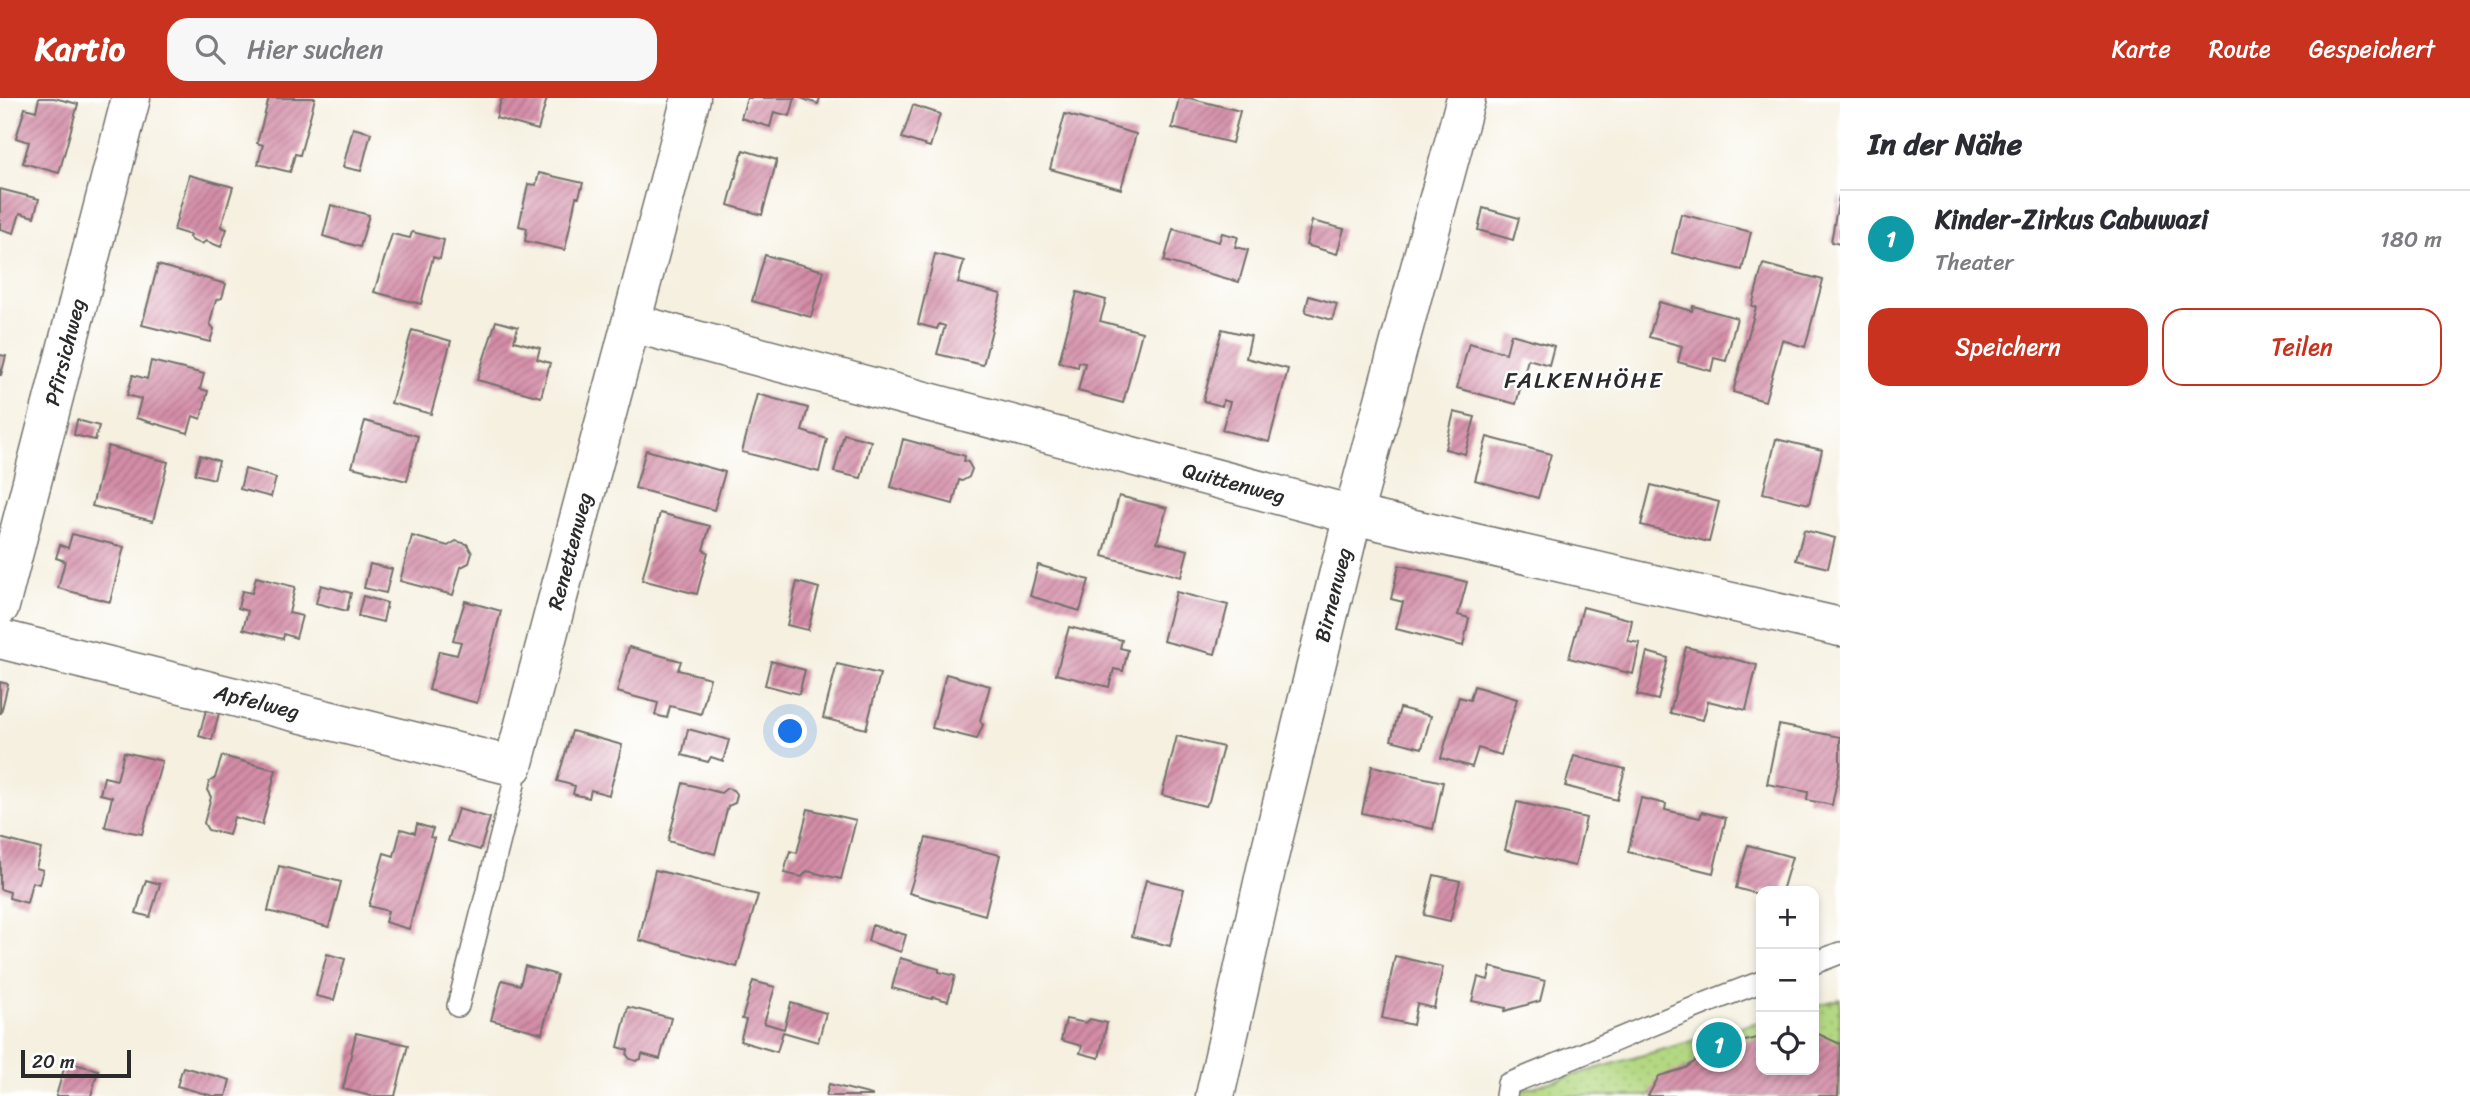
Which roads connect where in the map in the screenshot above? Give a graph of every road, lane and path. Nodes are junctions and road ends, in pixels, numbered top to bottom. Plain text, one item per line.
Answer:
1 (131, 98) edge
2 (691, 98) edge
3 (1466, 98) edge
4 (632, 323) junction
5 (1353, 515) junction
6 (0, 606) edge
7 (1840, 627) edge
8 (0, 639) edge
9 (513, 765) junction
10 (1840, 953) edge
11 (1819, 961) edge
12 (1756, 984) edge
13 (458, 1006) dead end
14 (1215, 1096) edge
15 (1506, 1096) edge

1 - 6 street, Pfirsichweg
2 - 4 street, Renettenweg
3 - 5 street, Birnenweg
4 - 5 street, Quittenweg
4 - 9 street, Renettenweg
5 - 7 street, Quittenweg
5 - 14 street, Birnenweg
8 - 9 street, Apfelweg
9 - 13 lane, Renettenweg
10 - 11 lane
12 - 15 lane

